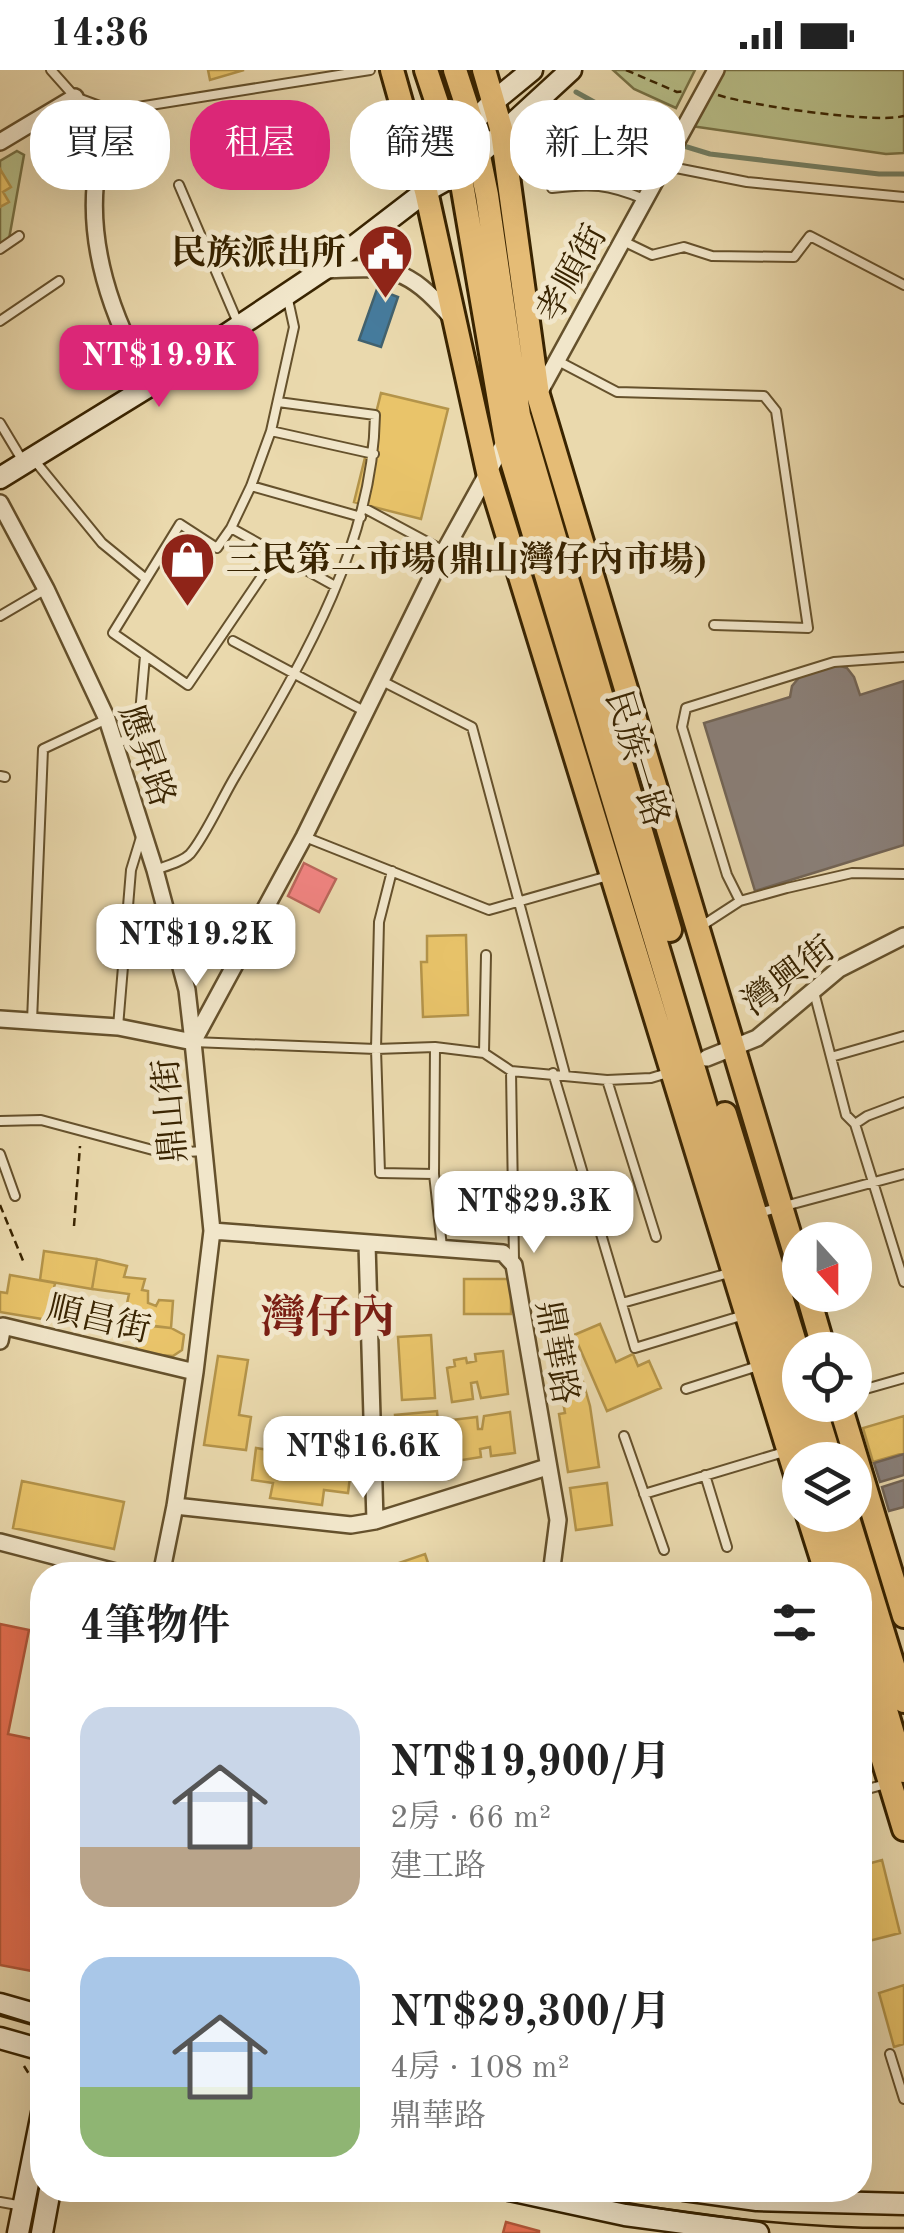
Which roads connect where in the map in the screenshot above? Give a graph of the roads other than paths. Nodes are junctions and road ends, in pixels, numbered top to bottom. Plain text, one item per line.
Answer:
1 (51, 70) edge
2 (370, 70) edge
3 (392, 70) edge
4 (426, 70) edge
5 (456, 70) edge
6 (484, 70) edge
7 (532, 70) edge
8 (571, 70) edge
9 (716, 70) edge
10 (75, 97) junction
11 (83, 100) edge
12 (436, 100) edge
13 (465, 100) edge
14 (170, 102) edge
15 (493, 102) junction
16 (490, 105) edge
17 (685, 131) edge
18 (502, 132) junction
19 (0, 142) edge
20 (490, 143) edge
21 (685, 166) edge
22 (180, 185) dead end
23 (96, 190) edge
24 (463, 190) edge
25 (485, 190) edge
26 (623, 190) edge
27 (652, 190) edge
28 (426, 191) junction
29 (904, 197) edge
30 (646, 200) junction
31 (19, 236) dead end
32 (624, 241) junction
33 (0, 249) edge
34 (323, 270) junction
35 (60, 280) dead end
36 (904, 284) edge
37 (287, 295) junction
38 (453, 319) junction
39 (0, 322) edge
40 (240, 327) junction
41 (558, 361) junction
42 (151, 386) junction
43 (538, 395) junction
44 (278, 402) junction
45 (518, 415) junction
46 (0, 423) edge
47 (271, 431) junction
48 (506, 441) junction
49 (374, 454) junction
50 (28, 460) junction
51 (488, 472) junction
52 (0, 478) edge
53 (251, 486) junction
54 (0, 503) edge
55 (362, 513) junction
56 (232, 528) junction
57 (444, 552) junction
58 (278, 554) junction
59 (146, 579) junction
60 (335, 586) junction
61 (46, 589) junction
62 (0, 616) edge
63 (714, 625) dead end
64 (234, 640) dead end
65 (145, 656) junction
66 (904, 657) edge
67 (295, 674) junction
68 (380, 680) junction
69 (364, 711) junction
70 (107, 719) junction
71 (114, 744) junction
72 (143, 832) junction
73 (304, 837) junction
74 (156, 870) junction
75 (392, 872) junction
76 (904, 874) edge
77 (612, 875) junction
78 (740, 901) junction
79 (518, 904) junction
80 (698, 928) junction
81 (904, 936) edge
82 (486, 955) dead end
83 (814, 990) junction
84 (0, 1019) edge
85 (32, 1021) junction
86 (118, 1027) junction
87 (904, 1036) edge
88 (193, 1042) junction
89 (435, 1047) junction
90 (734, 1048) junction
91 (376, 1049) junction
92 (484, 1053) junction
93 (831, 1057) junction
94 (691, 1065) junction
95 (511, 1071) junction
96 (553, 1073) junction
97 (566, 1074) junction
98 (607, 1080) junction
99 (904, 1102) edge
100 (0, 1121) edge
101 (855, 1124) junction
102 (206, 1152) junction
103 (0, 1154) edge
104 (434, 1174) junction
105 (904, 1174) edge
106 (871, 1184) junction
107 (15, 1196) dead end
108 (782, 1208) junction
109 (756, 1214) junction
110 (786, 1222) edge
111 (212, 1231) junction
112 (656, 1237) dead end
113 (367, 1244) junction
114 (442, 1250) junction
115 (514, 1265) junction
116 (733, 1272) junction
117 (904, 1282) edge
118 (622, 1303) junction
119 (747, 1314) junction
120 (1, 1330) edge
121 (792, 1332) edge
122 (762, 1365) junction
123 (196, 1372) junction
124 (904, 1378) edge
125 (872, 1387) edge
126 (686, 1388) dead end
127 (845, 1422) edge
128 (624, 1436) dead end
129 (786, 1442) edge
130 (806, 1442) edge
131 (782, 1452) edge
132 (547, 1467) junction
133 (705, 1475) junction
134 (644, 1494) junction
135 (175, 1506) junction
136 (375, 1522) junction
137 (813, 1532) edge
138 (833, 1532) edge
139 (852, 1532) edge
140 (0, 1542) edge
141 (727, 1547) dead end
142 (664, 1550) dead end
143 (77, 1562) edge
144 (164, 1562) edge
145 (557, 1562) edge
146 (823, 1562) edge
147 (842, 1562) edge
148 (859, 1562) edge
149 (872, 1613) edge
150 (904, 1616) edge
151 (880, 1646) edge
152 (904, 1701) edge
153 (872, 1714) edge
154 (897, 1777) edge
155 (872, 1786) edge
156 (904, 1829) edge
157 (0, 2004) edge
158 (30, 2013) edge
159 (0, 2038) edge
160 (30, 2047) edge
161 (890, 2054) dead end
162 (904, 2099) edge
163 (30, 2172) edge
164 (872, 2201) edge
165 (0, 2202) edge
166 (48, 2202) edge
167 (567, 2202) edge
168 (904, 2204) edge
169 (23, 2206) junction
170 (18, 2233) edge
171 (42, 2233) edge
172 (758, 2233) edge

1 - 10 lane
2 - 14 lane
3 - 28 main road, 民族一路
4 - 12 main road, 民族一路
5 - 13 main road, 民族一路
6 - 15 main road, 民族一路
7 - 15 street
8 - 18 street
9 - 17 street, 孝順街
10 - 11 lane
10 - 19 street
15 - 16 street
15 - 18 main road, 民族一路
18 - 20 street
18 - 43 main road, 民族一路
21 - 29 lane
22 - 40 lane
23 - 42 street
24 - 48 main road, 民族一路
25 - 45 main road, 民族一路
26 - 30 lane
27 - 30 street, 孝順街
28 - 34 street
28 - 38 main road, 民族一路
30 - 32 street, 孝順街
31 - 33 lane
32 - 36 lane
32 - 41 street, 孝順街
34 - 37 street
34 - 38 street
35 - 39 lane
37 - 40 street
37 - 44 lane
38 - 51 main road, 民族一路
40 - 42 street
41 - 43 street, 孝順街
41 - 63 lane
42 - 50 street
43 - 45 street, 孝順街
43 - 80 main road, 民族一路
44 - 47 lane
44 - 49 lane
45 - 48 street, 鼎山街
45 - 94 main road, 民族一路
46 - 50 lane
47 - 49 lane
47 - 53 lane
48 - 51 street, 鼎山街
48 - 94 main road, 民族一路
49 - 55 lane
50 - 52 street
50 - 59 lane
51 - 57 street, 鼎山街
51 - 77 main road, 民族一路
53 - 55 lane
53 - 56 lane
54 - 61 street, 應昇路
55 - 57 lane
55 - 60 lane
56 - 58 lane
56 - 59 lane
57 - 68 street, 鼎山街
58 - 60 lane
58 - 65 lane
59 - 65 lane
60 - 67 lane
61 - 62 lane
61 - 70 street, 應昇路
64 - 67 lane
65 - 71 lane
66 - 78 lane
67 - 69 lane
67 - 74 lane
68 - 69 street, 鼎山街
68 - 79 lane
69 - 73 street, 鼎山街
70 - 71 street, 應昇路
70 - 85 lane
71 - 72 street, 應昇路
72 - 74 street, 應昇路
72 - 86 lane
73 - 75 lane
73 - 88 street, 鼎山街
74 - 88 street, 應昇路
75 - 79 lane
75 - 91 lane
76 - 78 lane
77 - 79 lane
77 - 94 main road, 民族一路
78 - 80 lane
79 - 97 lane
80 - 90 main road, 民族一路
81 - 83 street, 灣興街
82 - 92 lane
83 - 90 street, 灣興街
83 - 93 lane
84 - 85 street
85 - 86 street
86 - 88 street
87 - 93 lane
88 - 91 lane
88 - 102 street, 鼎山街
89 - 91 lane
89 - 92 lane
89 - 104 lane
90 - 94 street, 灣興街
90 - 108 main road, 民族一路
91 - 104 lane
92 - 95 lane
93 - 101 lane
94 - 98 lane
94 - 109 main road, 民族一路
94 - 116 main road, 民族一路
94 - 130 main road, 民族一路
95 - 96 lane
95 - 115 lane
96 - 97 lane
96 - 118 lane
97 - 98 lane
98 - 112 lane
99 - 101 lane
100 - 102 lane
101 - 106 lane
102 - 111 street, 鼎山街
103 - 107 lane
104 - 114 lane
105 - 106 lane
106 - 108 lane
106 - 117 lane
108 - 109 lane
108 - 110 main road, 民族一路
109 - 121 main road, 民族一路
111 - 113 street, 鼎華路
111 - 123 street, 鼎山街
113 - 114 street, 鼎華路
113 - 136 street
114 - 115 street, 鼎華路
115 - 132 street, 鼎華路
116 - 118 lane
116 - 119 main road, 民族一路
118 - 119 lane
119 - 122 main road, 民族一路
120 - 123 street, 順昌街
122 - 126 lane
122 - 129 main road, 民族一路
123 - 135 street, 鼎山街
124 - 125 lane
127 - 150 main road
128 - 134 lane
131 - 133 lane
132 - 136 street
132 - 145 street, 鼎華路
133 - 134 lane
133 - 141 lane
134 - 142 lane
135 - 136 street
135 - 144 street, 鼎山街
137 - 146 main road
138 - 147 main road
139 - 148 main road
140 - 143 street
149 - 151 main road
151 - 152 main road
151 - 154 main road
153 - 154 main road
154 - 155 lane
154 - 156 main road
157 - 158 street
159 - 160 street
161 - 162 lane
163 - 169 street
164 - 168 street
165 - 169 lane
166 - 171 street
167 - 172 street
169 - 170 street

